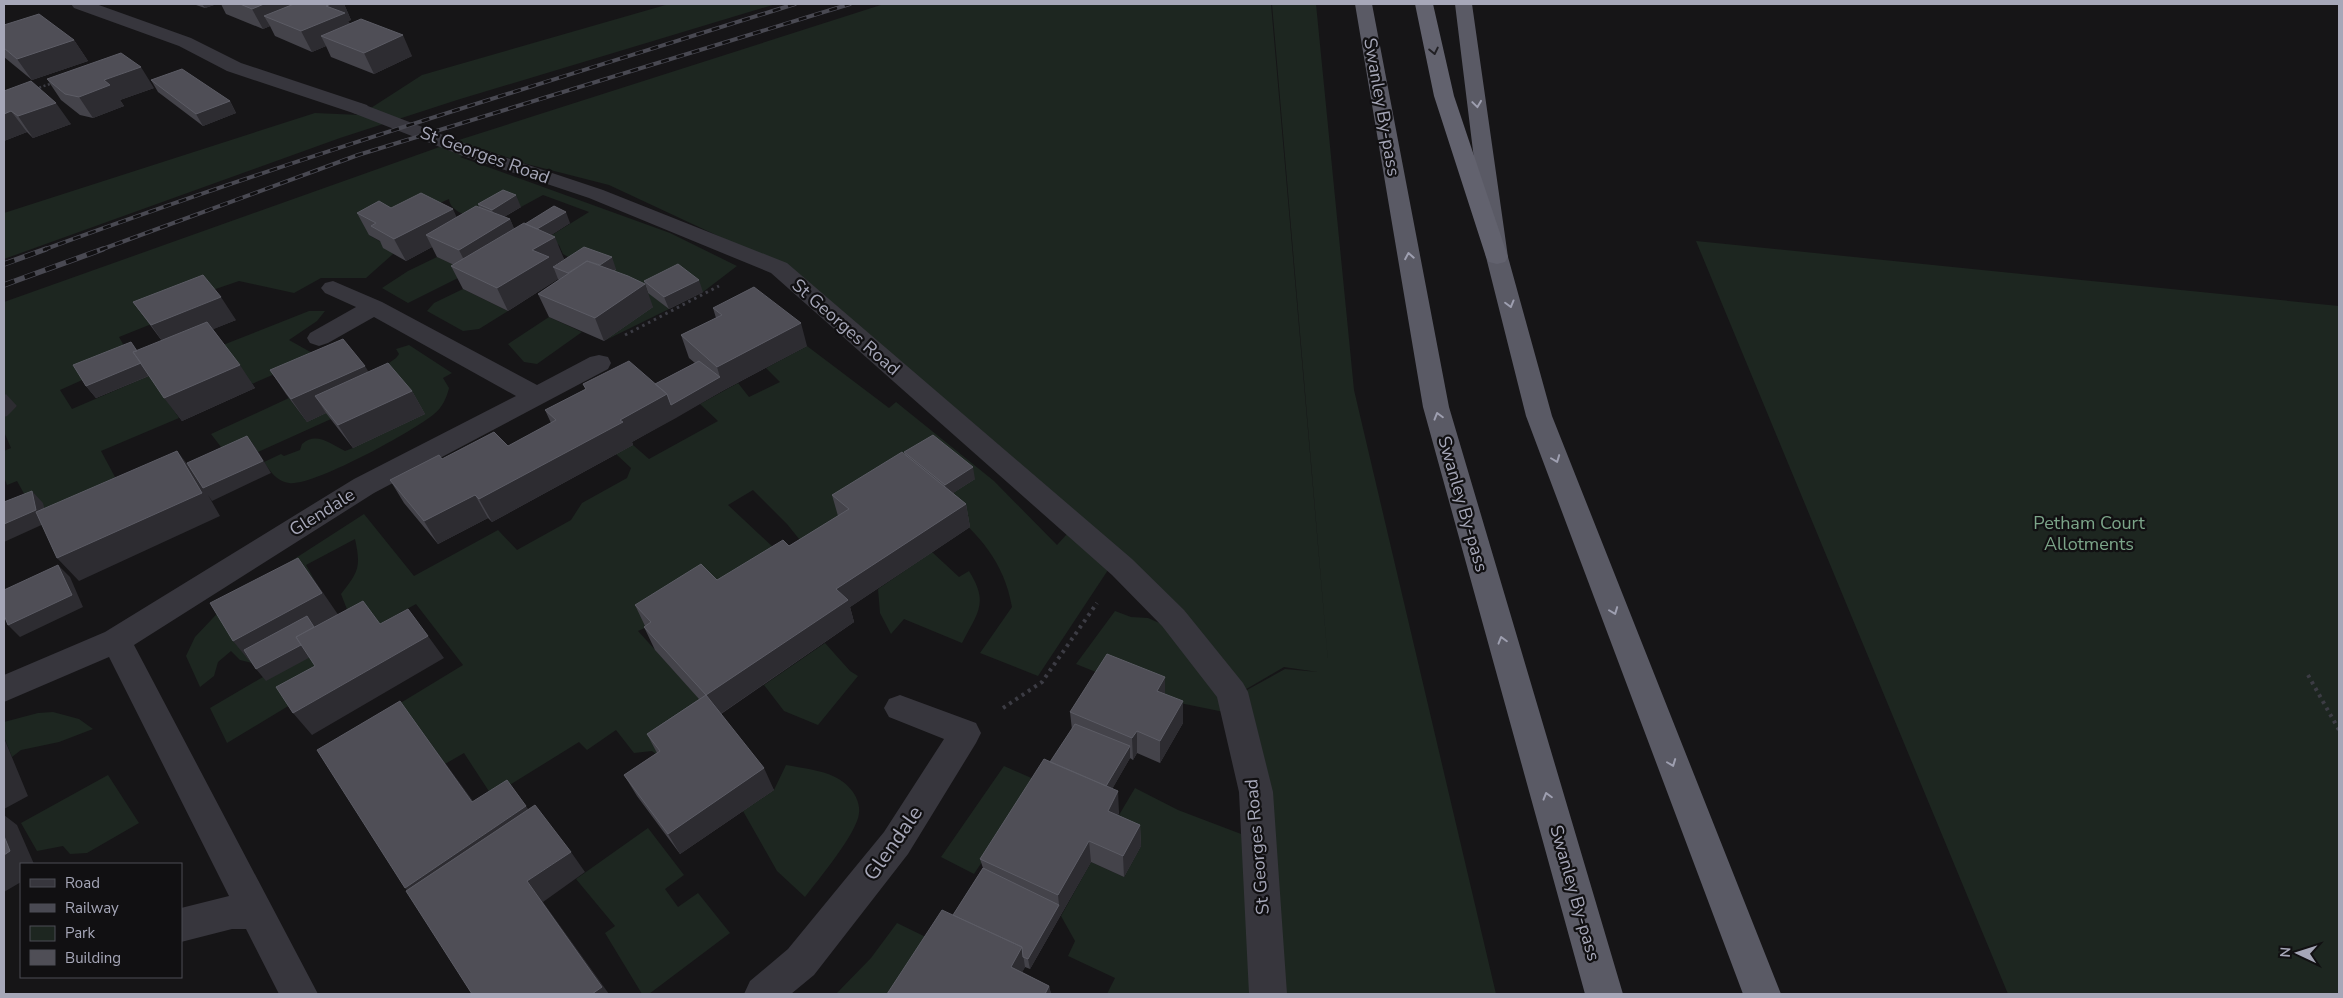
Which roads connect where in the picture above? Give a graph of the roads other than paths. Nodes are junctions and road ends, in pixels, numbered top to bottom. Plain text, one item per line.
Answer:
1 (80, 4) edge
2 (1363, 4) edge
3 (1424, 4) edge
4 (1463, 4) edge
5 (1497, 257) junction
6 (333, 288) dead end
7 (374, 307) junction
8 (319, 338) dead end
9 (599, 363) road end
10 (537, 396) junction
11 (116, 641) junction
12 (4, 689) edge
13 (900, 708) dead end
14 (255, 912) junction
15 (182, 925) edge
16 (299, 994) edge
17 (763, 994) edge
18 (1268, 994) edge
19 (1604, 994) edge
20 (1762, 994) edge

1 - 18 street, St Georges Road
19 -> 2 highway, Swanley By-pass
3 -> 5 highway
4 -> 5 highway
5 -> 20 highway
6 - 7 street
7 - 8 street
7 - 10 street
9 - 10 street, Glendale
10 - 11 street, Glendale
11 - 12 street, Glendale
11 - 14 street
13 - 17 street, Glendale
14 - 15 street
14 - 16 street

